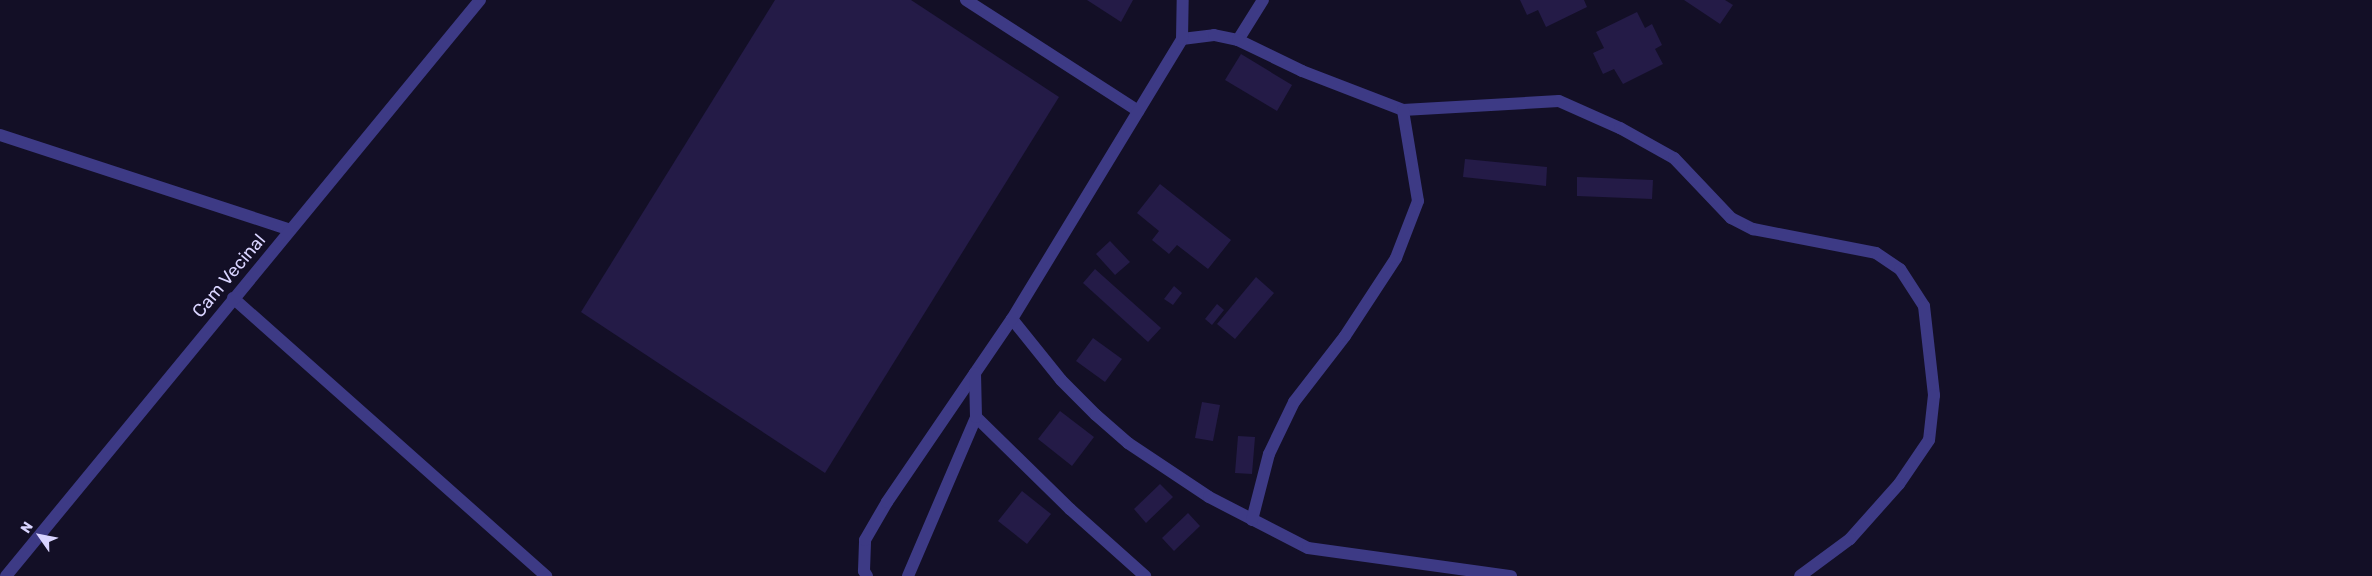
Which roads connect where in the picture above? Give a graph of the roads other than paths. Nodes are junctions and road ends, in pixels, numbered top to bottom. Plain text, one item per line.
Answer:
1 (480, 0) edge
2 (966, 0) edge
3 (1183, 0) edge
4 (1263, 0) edge
5 (1182, 39) junction
6 (1238, 40) junction
7 (1403, 110) junction
8 (1138, 111) junction
9 (0, 135) edge
10 (290, 230) junction
11 (233, 298) junction
12 (1012, 319) junction
13 (975, 373) junction
14 (976, 417) junction
15 (1252, 520) junction
16 (6, 576) edge
17 (546, 576) edge
18 (867, 576) edge
19 (908, 576) edge
20 (1144, 576) edge
21 (1511, 576) edge
22 (1800, 576) edge

1 - 10 street, Cam Vecinal
2 - 8 street
3 - 5 street
4 - 6 street
5 - 6 street
5 - 8 street
6 - 7 street
7 - 15 street
7 - 22 street
8 - 12 street
9 - 10 street
10 - 11 street, Cam Vecinal
11 - 16 street, Cam Vecinal
11 - 17 street
12 - 13 street
12 - 15 street
13 - 14 street
13 - 18 street
14 - 19 street
14 - 20 street
15 - 21 street

